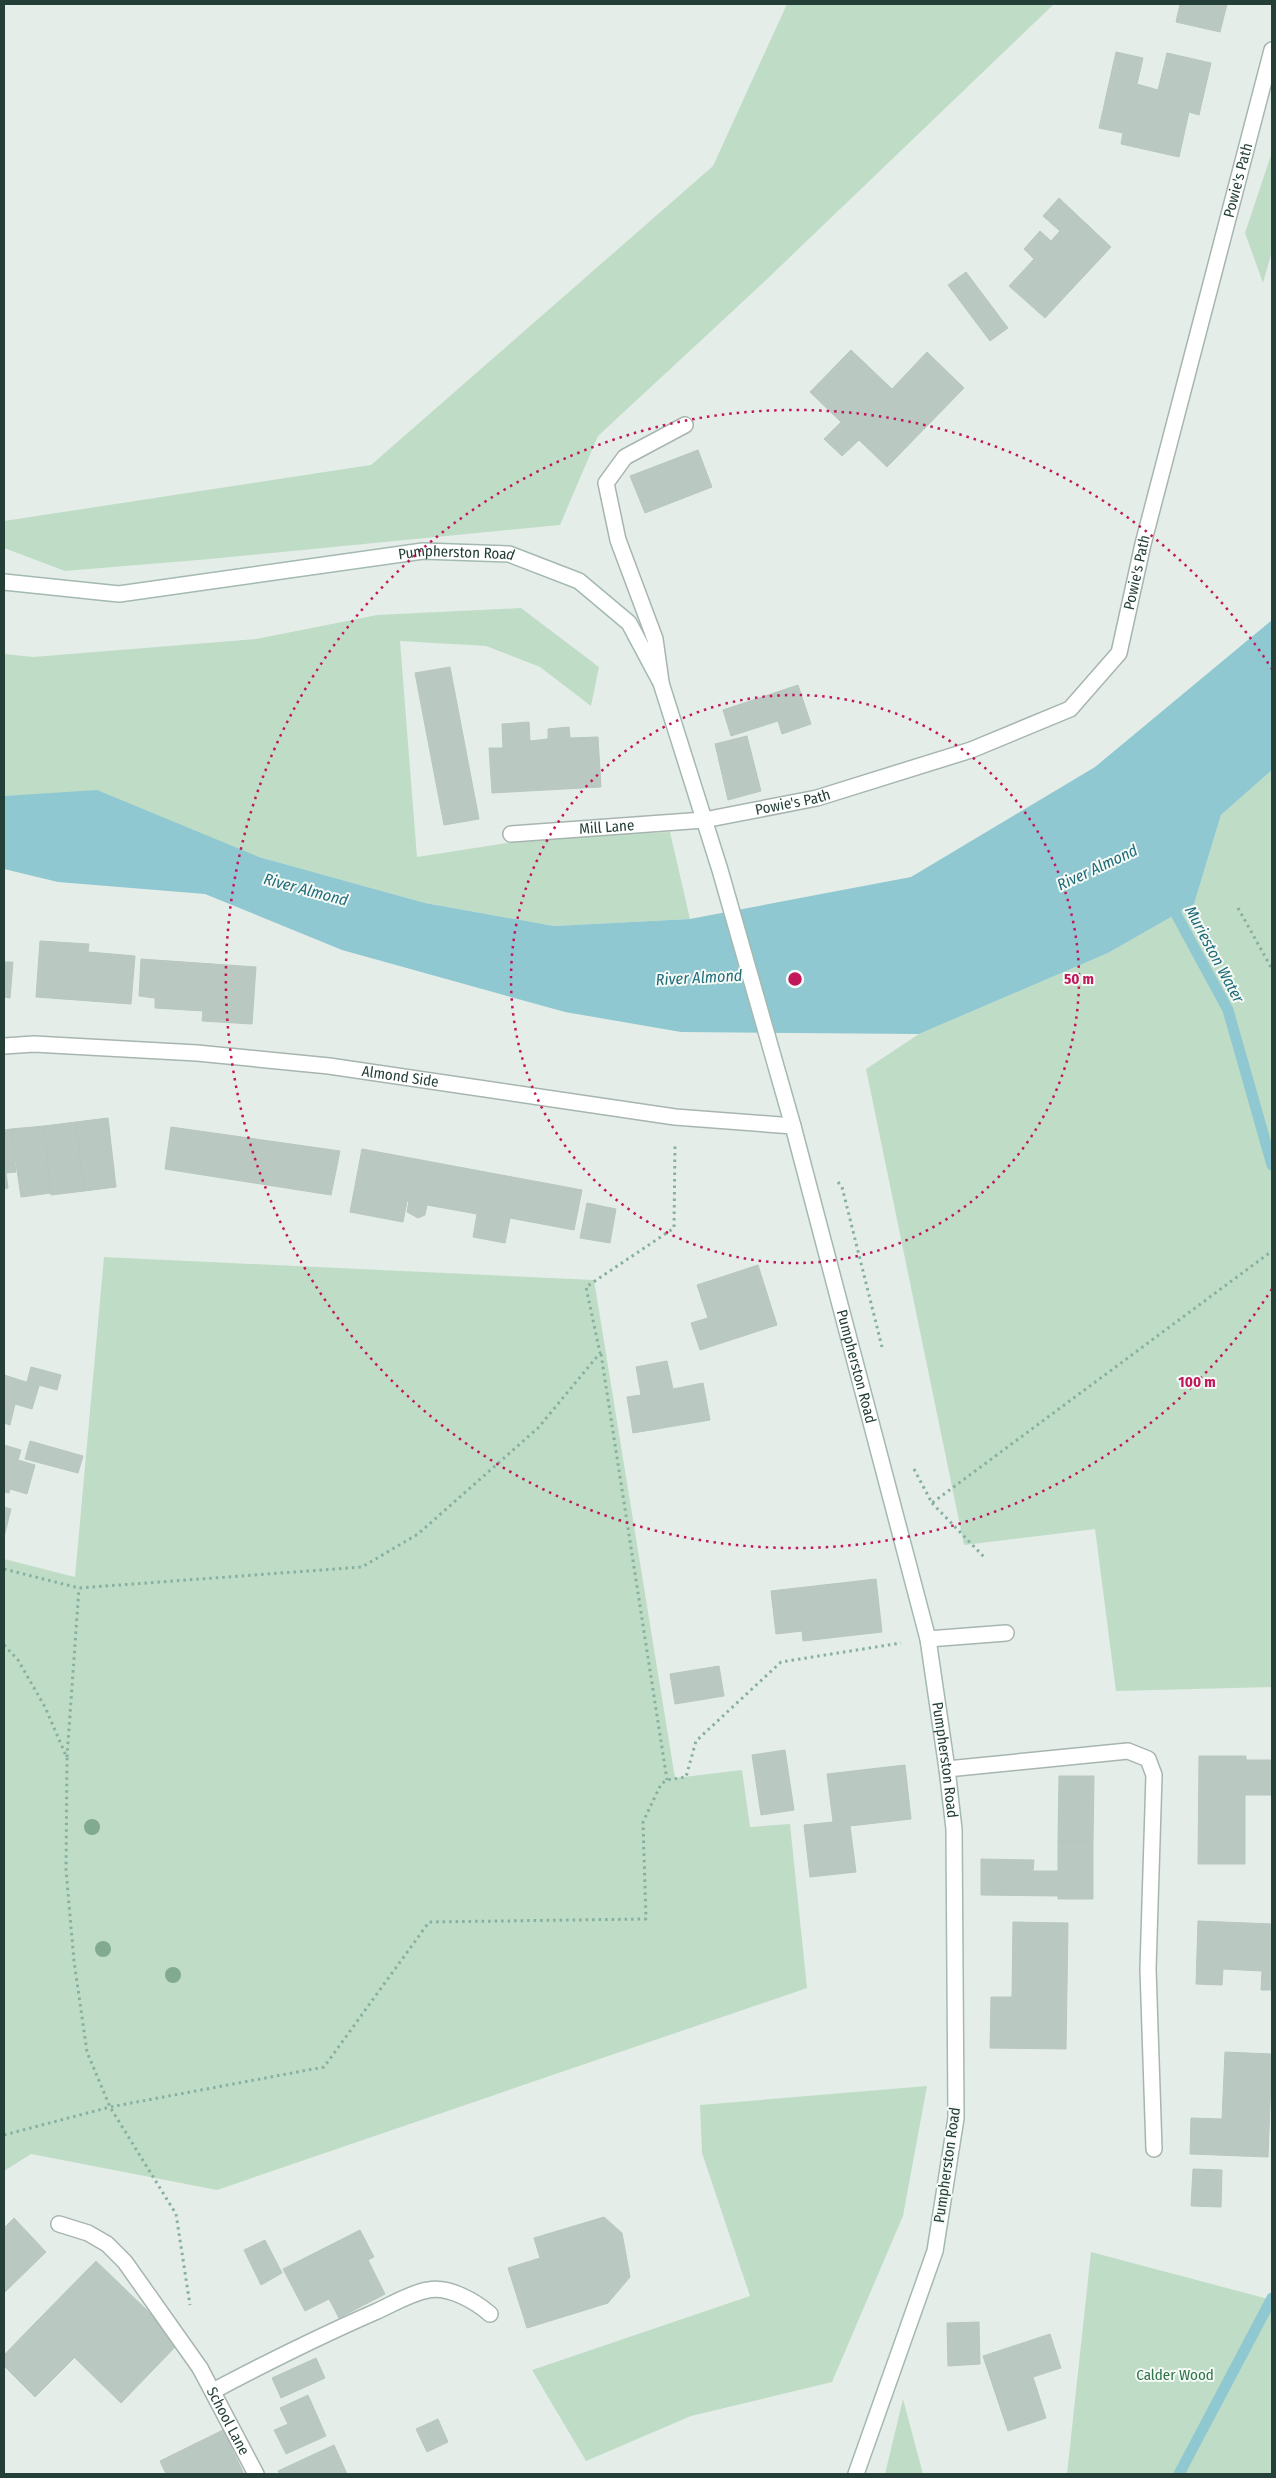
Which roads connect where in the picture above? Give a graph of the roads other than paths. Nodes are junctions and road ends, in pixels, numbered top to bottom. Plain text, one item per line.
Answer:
1 (1272, 50) edge
2 (685, 425) dead end
3 (4, 582) edge
4 (661, 683) junction
5 (704, 820) junction
6 (511, 834) dead end
7 (4, 1046) edge
8 (793, 1126) junction
9 (1006, 1633) dead end
10 (928, 1639) junction
11 (947, 1768) junction
12 (1154, 2149) dead end
13 (59, 2224) dead end
14 (490, 2314) dead end
15 (212, 2391) junction
16 (256, 2474) edge
17 (856, 2474) edge

1 - 5 main road, Powie's Path
2 - 4 main road
3 - 4 main road, Pumpherston Road
4 - 5 main road, Pumpherston Road
5 - 6 main road, Mill Lane
5 - 8 main road, Pumpherston Road
7 - 8 main road, Almond Side
8 - 10 main road, Pumpherston Road
9 - 10 main road
10 - 11 main road, Pumpherston Road
11 - 12 main road
11 - 17 main road, Pumpherston Road
13 - 15 main road, School Lane
14 - 15 main road
15 - 16 main road, School Lane

